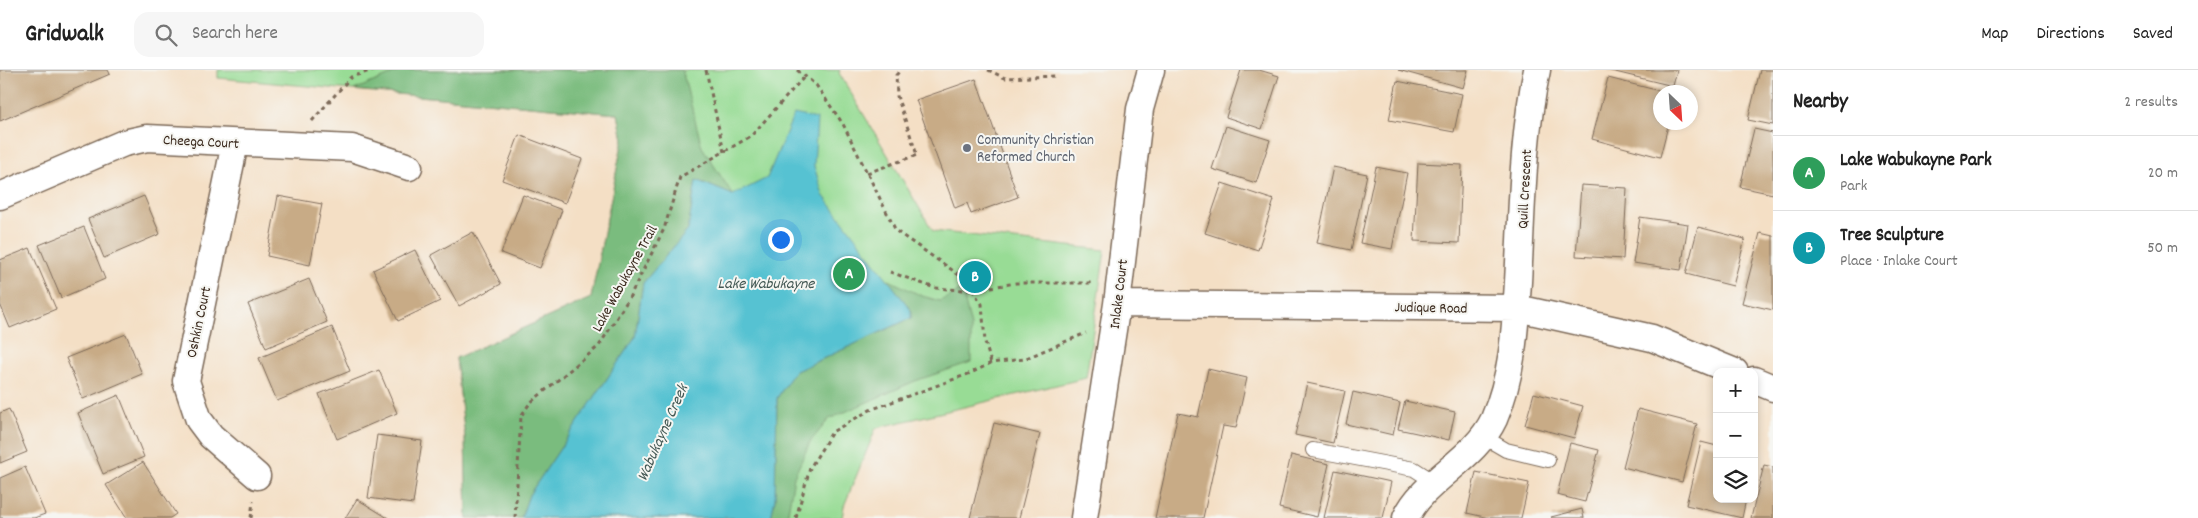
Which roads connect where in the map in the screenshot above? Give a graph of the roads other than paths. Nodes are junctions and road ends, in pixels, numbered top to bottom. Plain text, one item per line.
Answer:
1 (1151, 70) edge
2 (1536, 70) edge
3 (235, 143) junction
4 (409, 167) dead end
5 (0, 196) edge
6 (1117, 303) junction
7 (1517, 308) junction
8 (1725, 368) edge
9 (1758, 382) edge
10 (1773, 388) edge
11 (1482, 436) junction
12 (1313, 450) dead end
13 (1548, 460) dead end
14 (257, 476) dead end
15 (1436, 483) junction
16 (1084, 518) edge
17 (1406, 518) edge

1 - 6 street, Inlake Court
2 - 7 street, Quill Crescent
3 - 4 street, Cheega Court
3 - 5 street, Cheega Court
3 - 14 street, Oshkin Court
6 - 7 street, Judique Road
6 - 16 street, Inlake Court
7 - 8 street, Judique Road
7 - 11 street, Quill Crescent
9 - 10 street
11 - 13 lane
11 - 15 street, Quill Crescent
12 - 15 lane
15 - 17 street, Quill Crescent

